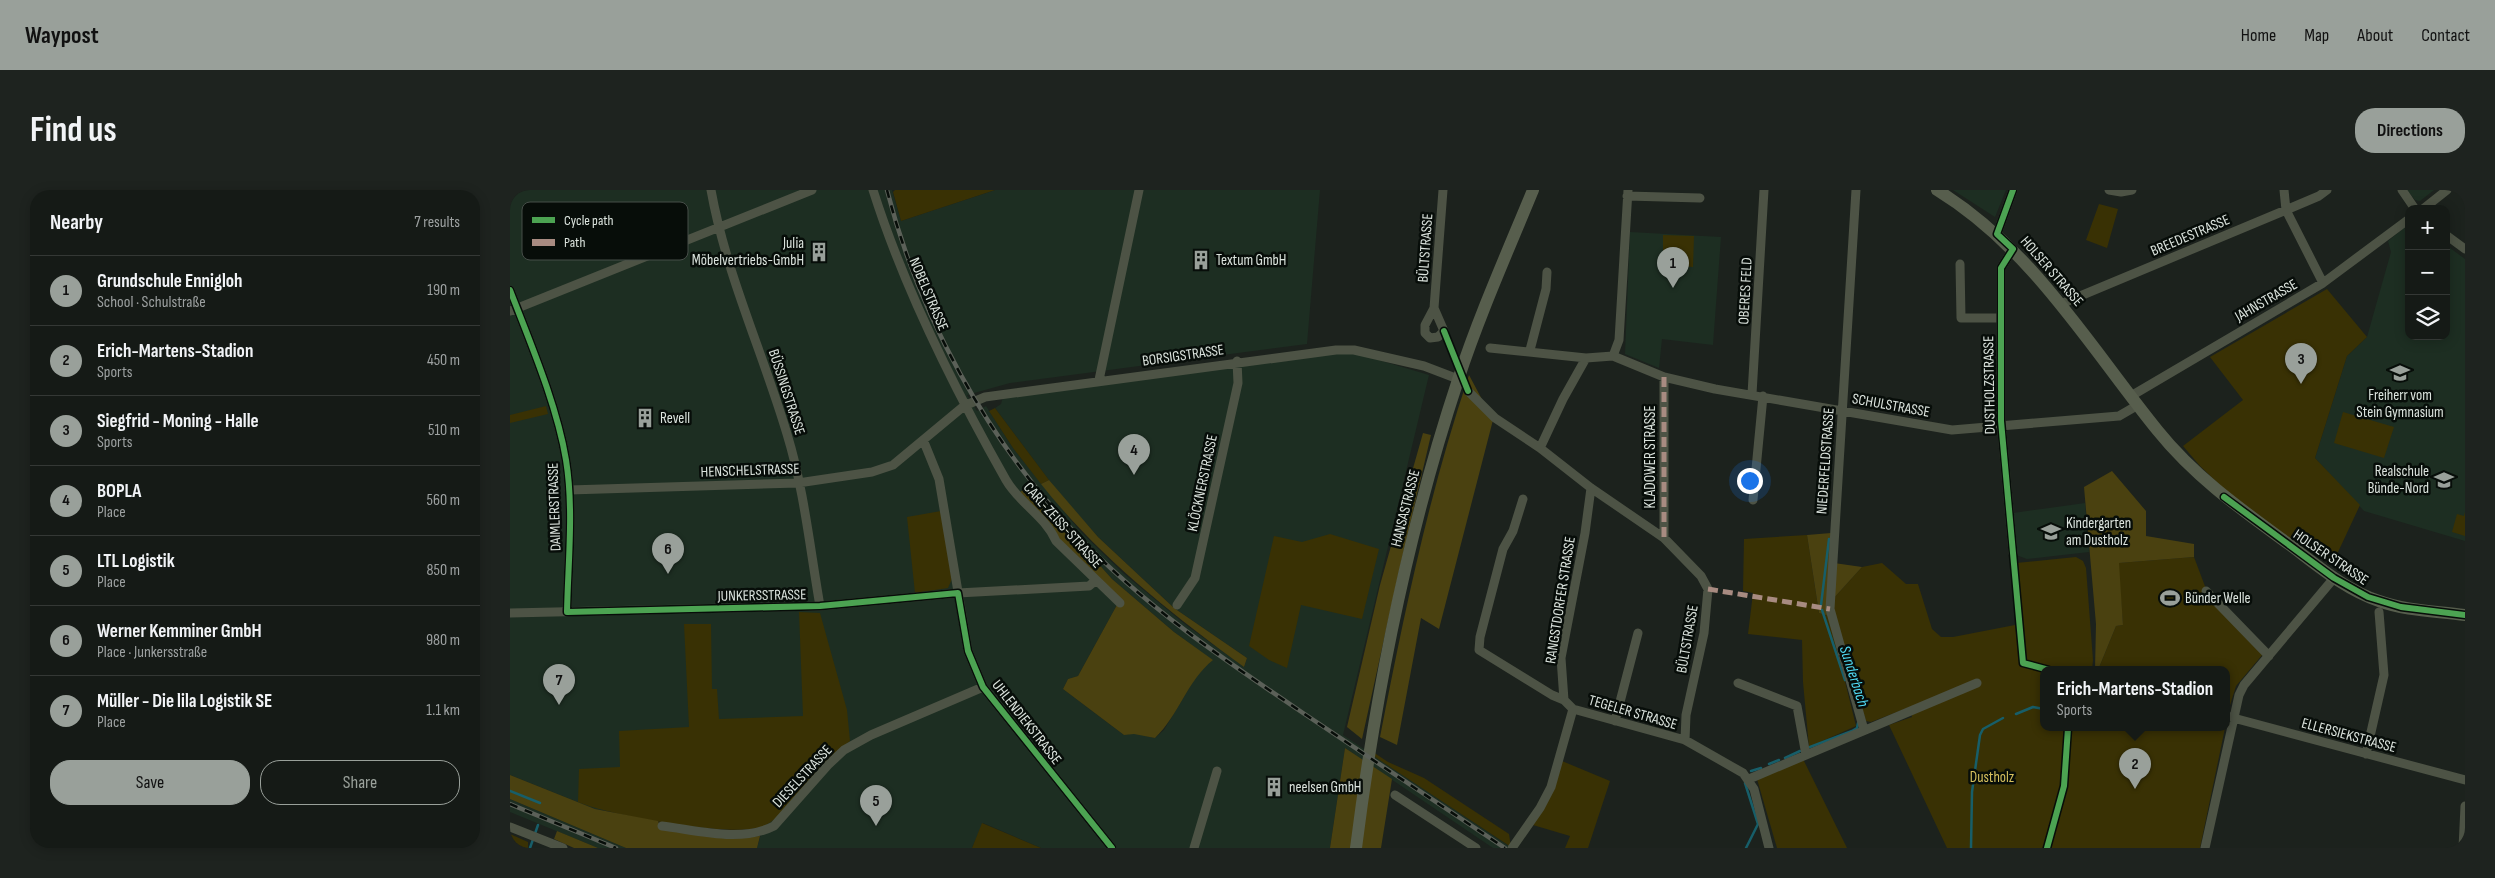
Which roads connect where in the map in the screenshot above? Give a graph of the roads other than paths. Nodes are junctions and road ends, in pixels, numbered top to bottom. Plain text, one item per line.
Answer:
1 (711, 190) edge
2 (812, 190) edge
3 (873, 190) edge
4 (1139, 190) edge
5 (1443, 190) edge
6 (1532, 190) edge
7 (1764, 190) edge
8 (1856, 190) edge
9 (1937, 190) edge
10 (2012, 190) edge
11 (2109, 190) edge
12 (2132, 190) edge
13 (2284, 190) edge
14 (2327, 190) edge
15 (2402, 190) edge
16 (2446, 190) edge
17 (1627, 193) edge
18 (1700, 198) dead end
19 (2412, 205) edge
20 (2428, 205) edge
21 (2286, 210) junction
22 (2405, 222) edge
23 (718, 227) junction
24 (1997, 234) junction
25 (2450, 238) edge
26 (688, 239) edge
27 (2013, 249) junction
28 (2465, 249) edge
29 (637, 260) edge
30 (1960, 264) dead end
31 (1547, 272) dead end
32 (2323, 283) junction
33 (510, 290) edge
34 (2061, 304) junction
35 (1434, 308) dead end
36 (514, 310) edge
37 (2001, 318) junction
38 (1490, 348) dead end
39 (1530, 350) junction
40 (1613, 356) junction
41 (1591, 357) junction
42 (1237, 362) junction
43 (1664, 376) junction
44 (1458, 379) junction
45 (1099, 380) junction
46 (1468, 391) dead end
47 (1752, 394) junction
48 (1763, 396) junction
49 (2134, 400) junction
50 (964, 406) junction
51 (1842, 410) junction
52 (2002, 426) junction
53 (924, 442) junction
54 (1540, 448) junction
55 (798, 483) junction
56 (1591, 488) junction
57 (569, 490) junction
58 (1523, 499) dead end
59 (1753, 500) dead end
60 (1664, 538) junction
61 (2013, 553) dead end
62 (2334, 578) junction
63 (1095, 581) junction
64 (2206, 591) dead end
65 (958, 593) junction
66 (1120, 603) dead end
67 (1177, 605) dead end
68 (820, 606) junction
69 (567, 612) junction
70 (2379, 612) dead end
71 (510, 613) edge
72 (2465, 615) edge
73 (1638, 633) dead end
74 (2269, 656) junction
75 (1738, 683) dead end
76 (1977, 683) dead end
77 (983, 687) junction
78 (1564, 700) junction
79 (1573, 709) junction
80 (2230, 717) edge
81 (1615, 721) junction
82 (1864, 730) junction
83 (2227, 731) edge
84 (1686, 740) junction
85 (2366, 754) junction
86 (1806, 755) junction
87 (1217, 771) dead end
88 (1749, 779) junction
89 (2465, 780) edge
90 (1396, 795) dead end
91 (2465, 806) edge
92 (510, 826) edge
93 (662, 826) dead end
94 (562, 848) edge
95 (1112, 848) edge
96 (1194, 848) edge
97 (1356, 848) edge
98 (1476, 848) edge
99 (1512, 848) edge
100 (1769, 848) edge
101 (2205, 848) edge
102 (2463, 848) edge

1 - 23 street, BÜSSINGSTRASSE
2 - 23 street
3 - 50 street, NOBELSTRASSE
4 - 45 street
5 - 35 street, BÜLTSTRASSE
6 - 44 main road, HANSASTRASSE
7 - 47 street, OBERES FELD
8 - 51 street, NIEDERFELDSTRASSE
9 - 24 main road, HOLSER STRASSE
10 - 24 street
11 - 12 street
13 - 21 street
14 - 21 street, BREEDESTRASSE
15 - 19 street
16 - 20 street
17 - 18 street
17 - 40 street
21 - 32 street
21 - 34 street, BREEDESTRASSE
22 - 32 street, JAHNSTRASSE
23 - 26 street
23 - 55 street, BÜSSINGSTRASSE
24 - 27 main road, HOLSER STRASSE
25 - 28 street
27 - 34 main road, HOLSER STRASSE
27 - 37 street, DUSTHOLZSTRASSE
29 - 36 street
30 - 37 street
31 - 39 street
32 - 49 street, JAHNSTRASSE
33 - 36 street, DAIMLERSTRASSE
34 - 49 main road, HOLSER STRASSE
36 - 57 street, DAIMLERSTRASSE
37 - 52 street, DUSTHOLZSTRASSE
38 - 39 street, SCHULSTRASSE
39 - 41 street, SCHULSTRASSE
40 - 41 street, SCHULSTRASSE
40 - 43 street, SCHULSTRASSE
41 - 54 street
42 - 44 street, BORSIGSTRASSE
42 - 45 street, BORSIGSTRASSE
42 - 67 street, KLÖCKNERSTRASSE
43 - 47 street, SCHULSTRASSE
43 - 60 street, KLADOWER STRASSE
44 - 97 main road, HANSASTRASSE
45 - 50 street, BORSIGSTRASSE
46 - 54 street, BÜLTSTRASSE
47 - 48 street, SCHULSTRASSE
48 - 51 street, SCHULSTRASSE
48 - 59 street
49 - 52 street, SCHULSTRASSE
49 - 62 main road, HOLSER STRASSE
50 - 53 street, BORSIGSTRASSE
50 - 63 street, CARL-ZEISS-STRASSE
51 - 52 street, SCHULSTRASSE
51 - 82 street, NIEDERFELDSTRASSE
52 - 61 street, DUSTHOLZSTRASSE
53 - 55 street, HENSCHELSTRASSE
53 - 65 street, UHLENDIEKSTRASSE
54 - 56 street, BÜLTSTRASSE
55 - 57 street, HENSCHELSTRASSE
55 - 68 street, BÜSSINGSTRASSE
56 - 60 street, BÜLTSTRASSE
56 - 78 street, RANGSTDORFER STRASSE
57 - 69 street, DAIMLERSTRASSE
58 - 78 street
60 - 84 street, BÜLTSTRASSE
62 - 72 main road, HOLSER STRASSE
62 - 74 street
63 - 65 street, JUNKERSSTRASSE
63 - 66 street, CARL-ZEISS-STRASSE
64 - 74 street
65 - 68 street, JUNKERSSTRASSE
65 - 77 street, UHLENDIEKSTRASSE
68 - 69 street, JUNKERSSTRASSE
69 - 71 street, JUNKERSSTRASSE
70 - 85 street
73 - 81 street
74 - 80 street
75 - 86 street
76 - 82 street
77 - 93 street, DIESELSTRASSE
77 - 95 street, UHLENDIEKSTRASSE
78 - 79 street
79 - 81 street, TEGELER STRASSE
79 - 99 street
80 - 85 street, ELLERSIEKSTRASSE
81 - 84 street, TEGELER STRASSE
82 - 86 street
83 - 101 street
84 - 88 street
85 - 89 street, ELLERSIEKSTRASSE
86 - 88 street
87 - 96 street
88 - 100 street
90 - 98 street
91 - 102 street
92 - 94 street

